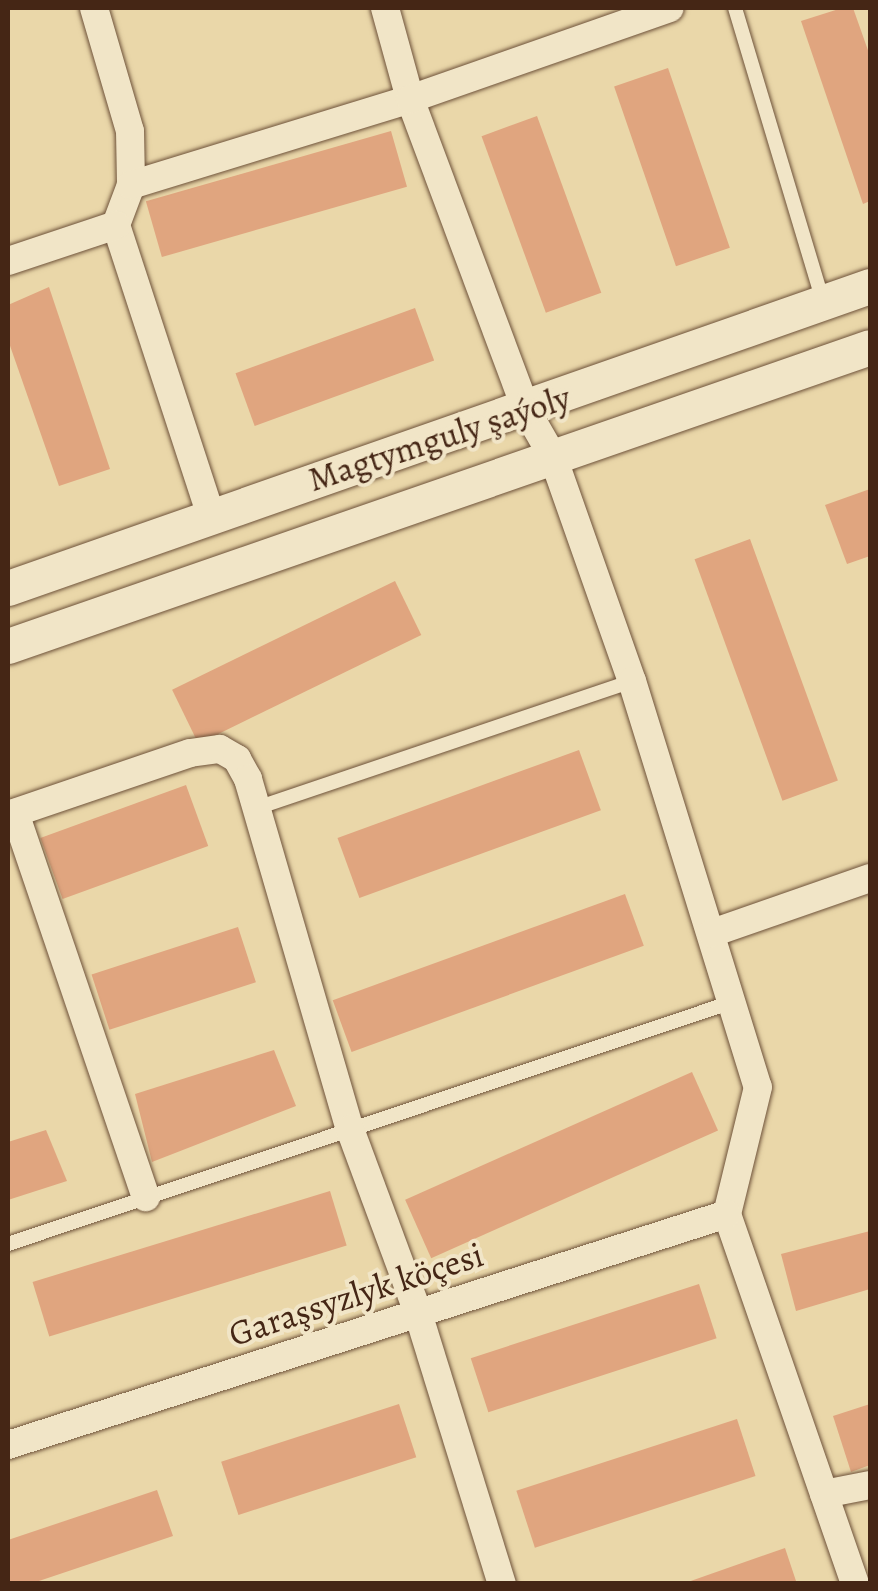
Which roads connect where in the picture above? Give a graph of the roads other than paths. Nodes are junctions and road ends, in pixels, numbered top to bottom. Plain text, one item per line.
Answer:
1 (94, 8) edge
2 (385, 8) edge
3 (670, 8) edge
4 (735, 8) edge
5 (410, 100) junction
6 (131, 185) junction
7 (116, 224) junction
8 (8, 261) edge
9 (870, 286) edge
10 (823, 302) junction
11 (870, 347) edge
12 (526, 410) junction
13 (552, 457) junction
14 (210, 513) junction
15 (8, 588) edge
16 (8, 646) edge
17 (632, 682) junction
18 (257, 808) junction
19 (12, 814) edge
20 (870, 878) edge
21 (712, 933) junction
22 (733, 1002) junction
23 (350, 1130) junction
24 (146, 1198) junction
25 (727, 1214) junction
26 (8, 1244) edge
27 (418, 1313) junction
28 (8, 1445) edge
29 (870, 1485) edge
30 (824, 1494) junction
31 (502, 1584) edge
32 (855, 1584) edge

1 - 6 street
2 - 5 street
3 - 5 street
4 - 10 lane
5 - 6 street
5 - 12 street
6 - 7 street
7 - 8 street
7 - 14 street
9 - 10 street, Magtymguly şaýoly
10 - 12 street, Magtymguly şaýoly
11 - 13 street, Magtymguly şaýoly
12 - 13 street
12 - 14 street, Magtymguly şaýoly
13 - 16 street, Magtymguly şaýoly
13 - 17 street
14 - 15 street, Magtymguly şaýoly
17 - 18 lane
17 - 21 street
18 - 19 street
18 - 23 street
19 - 24 street
20 - 21 street
21 - 22 street
22 - 23 lane
22 - 25 street
23 - 24 lane
23 - 27 street
24 - 26 lane
25 - 27 street, Garaşsyzlyk köçesi
25 - 30 street
27 - 28 street, Garaşsyzlyk köçesi
27 - 31 street
29 - 30 street
30 - 32 street

